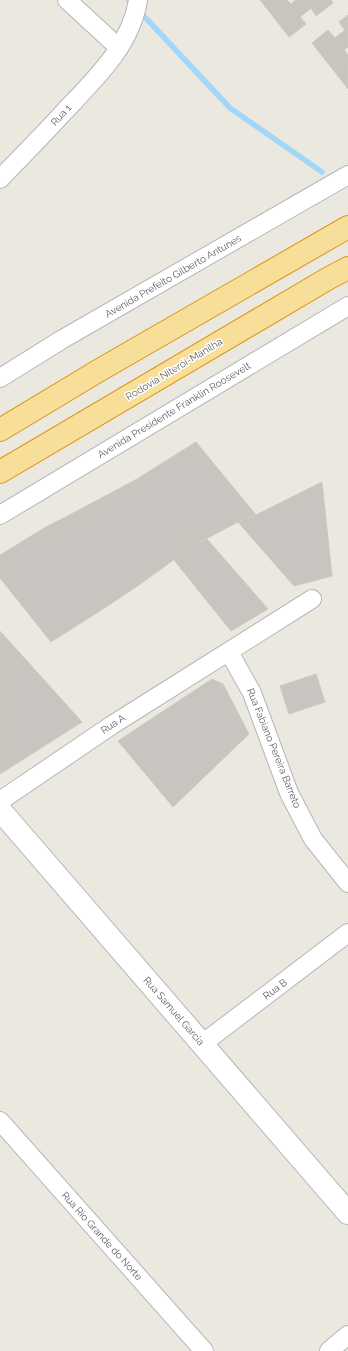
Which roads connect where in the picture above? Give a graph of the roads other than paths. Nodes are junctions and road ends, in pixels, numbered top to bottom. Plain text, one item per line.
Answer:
1 (67, 0) edge
2 (138, 2) edge
3 (122, 42) junction
4 (348, 175) edge
5 (0, 179) edge
6 (348, 227) edge
7 (348, 268) edge
8 (348, 306) edge
9 (0, 378) edge
10 (0, 430) edge
11 (0, 472) edge
12 (0, 515) edge
13 (312, 599) dead end
14 (229, 652) junction
15 (0, 801) edge
16 (0, 810) edge
17 (348, 883) edge
18 (348, 933) edge
19 (202, 1044) junction
20 (0, 1121) edge
21 (348, 1213) edge
22 (348, 1335) edge
23 (204, 1351) edge
24 (329, 1351) edge

1 - 3 street
2 - 3 street, Rua 1
3 - 5 street, Rua 1
4 - 9 street, Avenida Prefeito Gilberto Antunes
6 - 10 highway
7 - 11 highway, Rodovia Niterói-Manilha
8 - 12 street, Avenida Presidente Franklin Roosevelt
13 - 14 street, Rua A
14 - 15 street, Rua A
14 - 17 street, Rua Fabiano Pereira Barreto
16 - 19 street, Rua Samuel Garcia
18 - 19 street, Rua B
19 - 21 street, Rua Samuel Garcia
20 - 23 street, Rua Rio Grande do Norte
22 - 24 street

